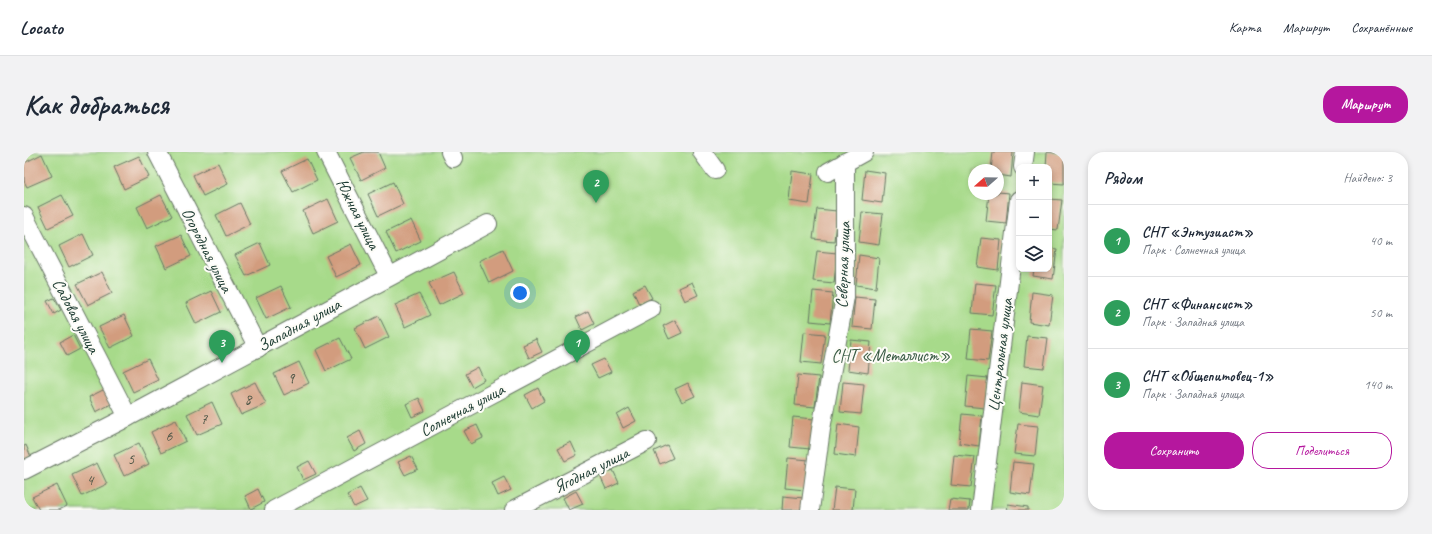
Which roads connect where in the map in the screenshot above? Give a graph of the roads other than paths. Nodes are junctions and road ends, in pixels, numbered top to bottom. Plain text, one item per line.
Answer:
1 (156, 152) edge
2 (326, 152) edge
3 (702, 152) edge
4 (864, 152) edge
5 (1025, 152) edge
6 (846, 162) junction
7 (1023, 164) edge
8 (715, 170) dead end
9 (828, 172) dead end
10 (24, 216) edge
11 (488, 224) dead end
12 (1016, 224) edge
13 (389, 276) junction
14 (651, 309) dead end
15 (258, 348) junction
16 (128, 417) junction
17 (647, 441) dead end
18 (24, 470) edge
19 (274, 510) edge
20 (514, 510) edge
21 (810, 510) edge
22 (981, 510) edge

1 - 15 street, Огородная улица
2 - 13 street, Южная улица
3 - 8 street
4 - 6 street
5 - 7 street
6 - 9 street
6 - 21 street, Северная улица
10 - 16 street, Садовая улица
11 - 13 street, Западная улица
12 - 22 street, Центральная улица
13 - 15 street, Западная улица
14 - 19 street, Солнечная улица
15 - 16 street, Западная улица
16 - 18 street, Западная улица
17 - 20 street, Ягодная улица

